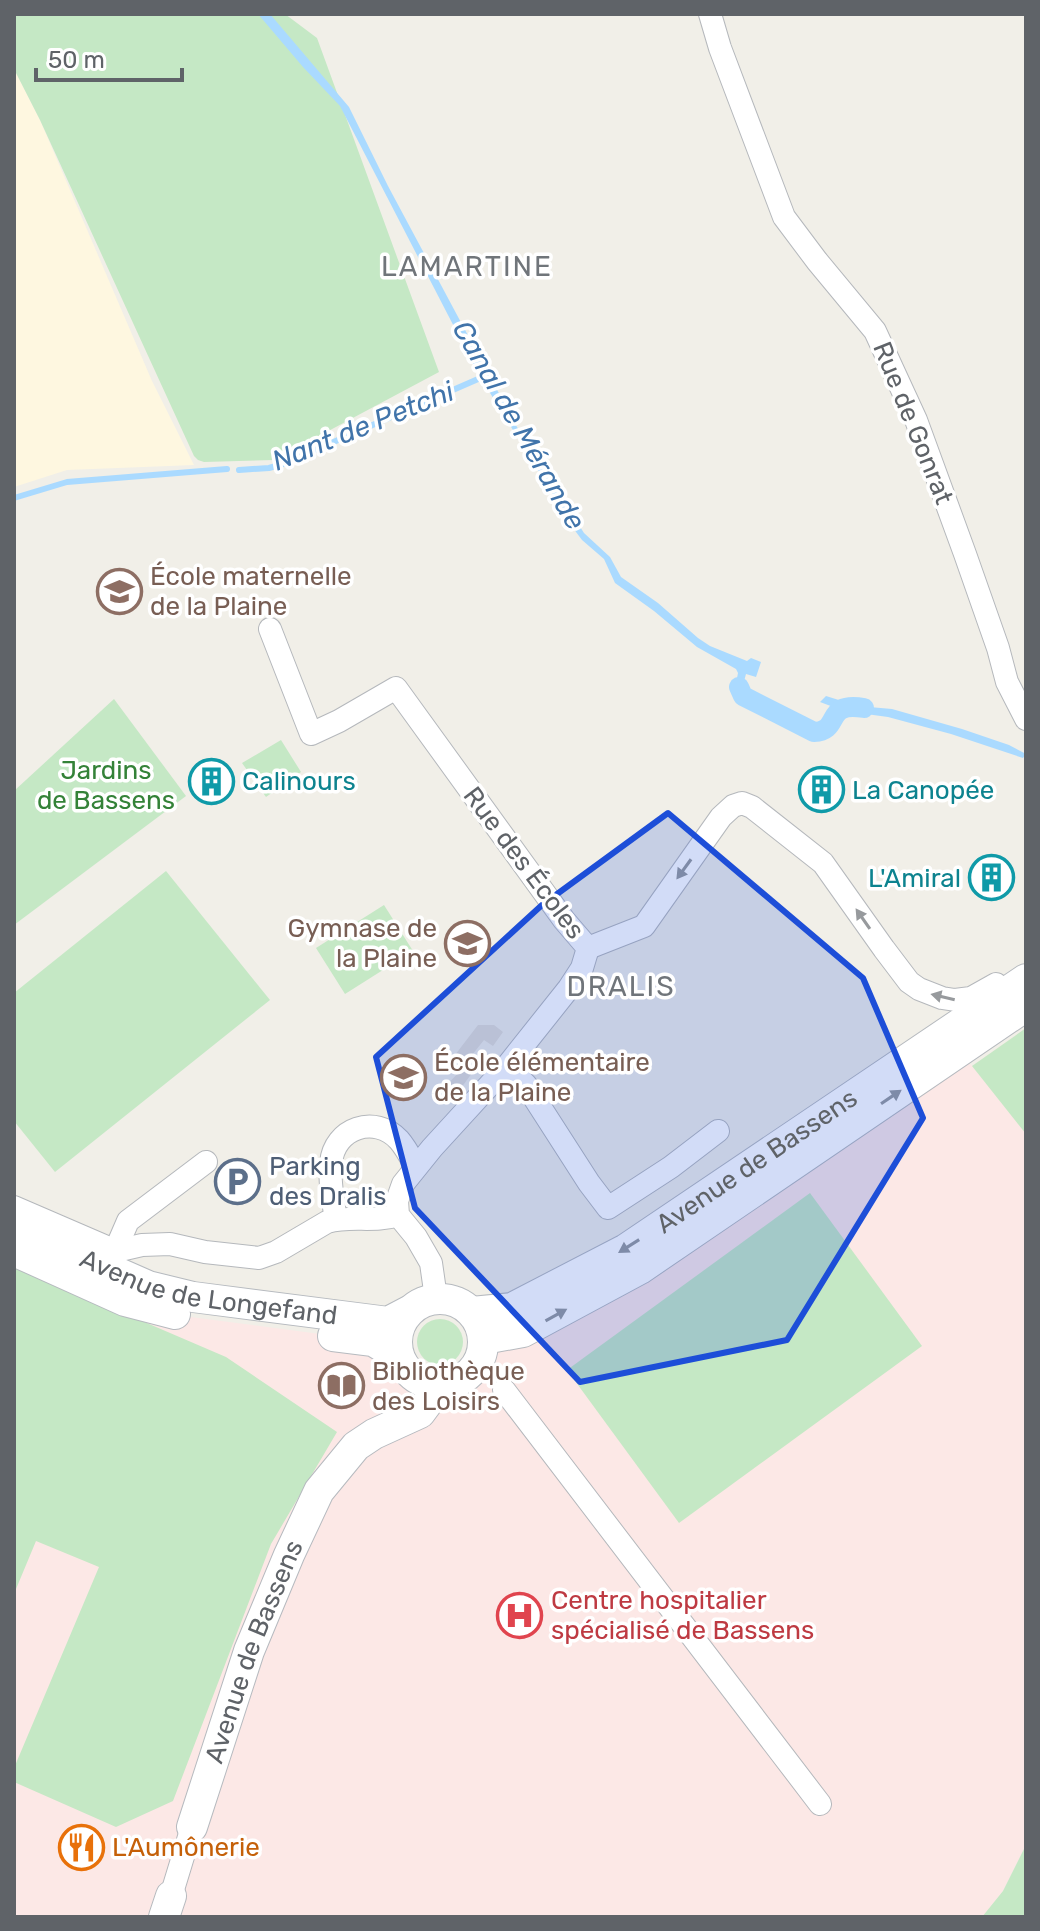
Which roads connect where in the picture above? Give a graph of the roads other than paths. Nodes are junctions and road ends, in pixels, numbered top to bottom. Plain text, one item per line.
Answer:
1 (710, 14) edge
2 (270, 629) dead end
3 (1026, 719) edge
4 (588, 948) junction
5 (1026, 964) edge
6 (1026, 979) edge
7 (1026, 1006) edge
8 (507, 1066) junction
9 (718, 1131) dead end
10 (206, 1162) dead end
11 (416, 1167) junction
12 (14, 1207) edge
13 (398, 1215) junction
14 (336, 1219) junction
15 (14, 1227) edge
16 (14, 1251) edge
17 (115, 1251) junction
18 (423, 1305) junction
19 (478, 1326) junction
20 (405, 1365) junction
21 (440, 1386) junction
22 (504, 1390) dead end
23 (399, 1421) junction
24 (820, 1804) dead end
25 (192, 1827) joint
26 (168, 1907) edge

1 - 3 street, Rue de Gonrat
2 - 4 street, Rue des Écoles
5 -> 4 street
4 - 8 street, Rue des Écoles
6 -> 19 main road, Avenue de Bassens
19 -> 7 main road, Avenue de Bassens
8 - 9 street, Avenue de Bassens
8 - 11 street, Rue des Écoles
10 - 17 street
11 - 13 street
11 - 14 street
12 - 17 street
13 - 14 street
13 - 18 street
14 - 17 street
15 - 18 main road, Avenue de Longefand
16 - 20 main road, Avenue de Longefand
18 - 19 main road
18 - 20 main road
19 - 21 main road
20 - 21 main road
20 - 23 main road
21 - 23 main road, Avenue de Bassens
22 - 24 street
23 - 25 main road, Avenue de Bassens
25 - 26 street, Avenue de Bassens

